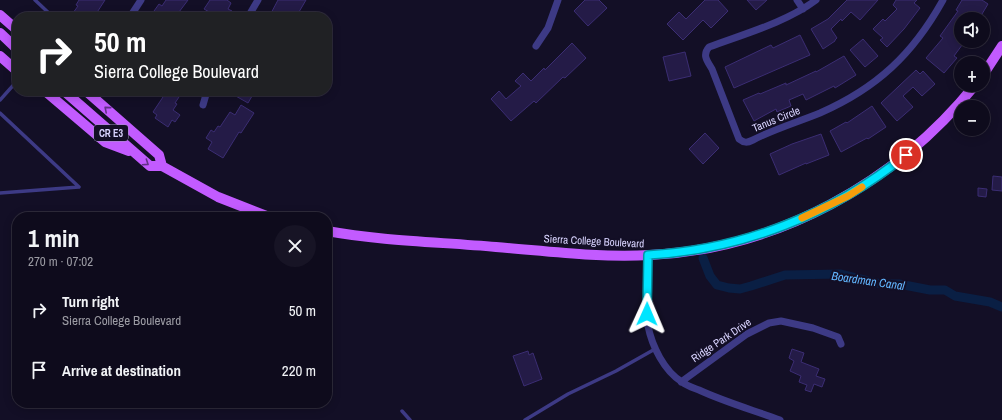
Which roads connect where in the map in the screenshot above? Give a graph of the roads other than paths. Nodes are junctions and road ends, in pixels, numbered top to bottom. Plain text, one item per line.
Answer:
1 (35, 0) edge
2 (141, 0) edge
3 (258, 0) edge
4 (558, 0) edge
5 (797, 0) edge
6 (816, 0) edge
7 (943, 0) edge
8 (802, 9) junction
9 (48, 12) edge
10 (133, 12) edge
11 (251, 12) edge
12 (0, 15) edge
13 (12, 26) edge
14 (0, 33) edge
15 (12, 44) edge
16 (536, 46) dead end
17 (1002, 46) edge
18 (0, 56) edge
19 (990, 64) edge
20 (12, 66) edge
21 (12, 87) edge
22 (969, 92) edge
23 (51, 96) edge
24 (70, 96) edge
25 (92, 96) edge
26 (206, 96) edge
27 (0, 100) edge
28 (203, 105) dead end
29 (0, 113) edge
30 (132, 152) junction
31 (162, 166) junction
32 (0, 193) edge
33 (256, 212) edge
34 (332, 232) edge
35 (648, 255) junction
36 (841, 344) dead end
37 (655, 349) junction
38 (681, 382) junction
39 (402, 411) dead end
40 (410, 420) edge
41 (525, 420) edge
42 (780, 420) edge

1 - 9 lane
2 - 10 street
3 - 11 street
4 - 16 street
5 - 8 street
6 - 8 street, Tanus Circle
7 - 8 street, Tanus Circle
12 - 13 main road
14 - 15 main road
17 - 19 main road
18 - 20 main road
21 - 27 lane
22 - 35 main road, Sierra College Boulevard
23 - 30 main road
24 - 30 main road, CR E3
31 -> 25 main road, CR E3
26 - 28 street
29 - 32 lane
30 -> 31 main road, CR E3
31 - 33 main road, CR E3
34 - 35 main road, Sierra College Boulevard
35 - 37 street
36 - 38 street, Ridge Park Drive
37 - 38 street
37 - 41 lane
38 - 42 street
39 - 40 lane

